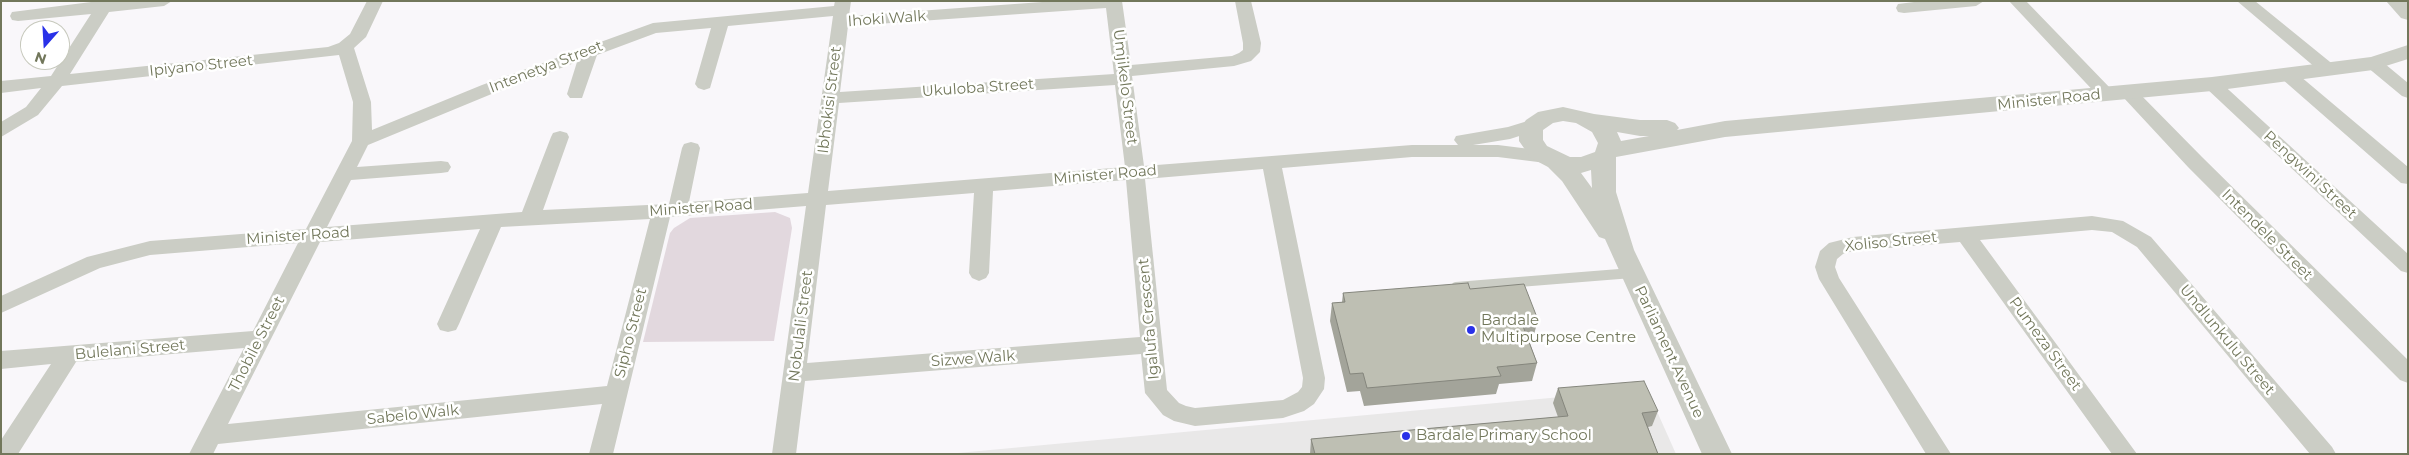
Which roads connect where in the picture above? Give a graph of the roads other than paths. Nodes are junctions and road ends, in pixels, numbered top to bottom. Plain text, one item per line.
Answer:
1 (164, 1) edge
2 (375, 1) edge
3 (1114, 1) edge
4 (1243, 1) edge
5 (1976, 1) edge
6 (2017, 1) edge
7 (2245, 1) edge
8 (2396, 1) edge
9 (105, 4) edge
10 (1904, 8) dead end
11 (842, 11) edge
12 (2408, 14) edge
13 (18, 16) dead end
14 (721, 21) junction
15 (345, 47) junction
16 (589, 51) junction
17 (2408, 52) edge
18 (2373, 63) junction
19 (2408, 65) edge
20 (2329, 70) junction
21 (2288, 74) junction
22 (1124, 75) junction
23 (56, 81) junction
24 (704, 84) dead end
25 (2212, 84) junction
26 (1, 86) edge
27 (2408, 92) edge
28 (2129, 93) junction
29 (576, 94) dead end
30 (2106, 94) junction
31 (831, 98) junction
32 (1590, 121) junction
33 (1534, 125) junction
34 (1725, 129) junction
35 (1, 131) edge
36 (560, 137) dead end
37 (361, 141) junction
38 (691, 148) dead end
39 (1412, 151) junction
40 (1605, 155) junction
41 (1551, 159) junction
42 (1271, 163) junction
43 (441, 167) dead end
44 (1135, 172) junction
45 (344, 174) junction
46 (2408, 178) edge
47 (984, 185) junction
48 (817, 199) junction
49 (669, 211) junction
50 (530, 218) junction
51 (493, 222) junction
52 (2127, 230) joint
53 (315, 235) junction
54 (1966, 235) junction
55 (1626, 261) junction
56 (2408, 266) edge
57 (979, 273) dead end
58 (1443, 288) edge
59 (1, 305) edge
60 (448, 324) dead end
61 (258, 340) junction
62 (1151, 345) junction
63 (68, 356) junction
64 (1, 360) edge
65 (796, 373) junction
66 (2408, 374) edge
67 (616, 394) junction
68 (205, 445) edge
69 (5, 454) edge
70 (601, 454) edge
71 (784, 454) edge
72 (1717, 454) edge
73 (1938, 454) edge
74 (2125, 454) edge
75 (2324, 454) edge

1 - 9 street
2 - 15 street
3 - 11 street, Ihoki Walk
3 - 22 street, Umjikelo Street
4 - 22 street, Ukuloba Street
5 - 10 street
6 - 30 street
7 - 20 street
8 - 12 street
9 - 13 street
9 - 23 street
11 - 14 street, Intenetya Street
11 - 31 street, Ibhokisi Street
14 - 16 street, Intenetya Street
14 - 24 street
15 - 23 street, Ipiyano Street
15 - 37 street
16 - 29 street
16 - 37 street, Intenetya Street
17 - 18 street, Minister Road
18 - 19 street, Minister Road
18 - 20 street, Minister Road
18 - 27 street
20 - 21 street, Minister Road
21 - 25 street, Minister Road
21 - 46 street
22 - 31 street, Ukuloba Street
22 - 44 street, Umjikelo Street
23 - 26 street, Ipiyano Street
23 - 35 street
25 - 28 street, Minister Road
25 - 56 street, Pengwini Street
28 - 30 street, Minister Road
28 - 66 street, Intendele Street
30 - 34 street, Minister Road
31 - 48 street, Ibhokisi Street
32 - 33 street
32 - 34 street, Minister Road
32 - 40 street
33 - 39 street, Minister Road
33 - 41 street
34 - 40 street, Minister Road
36 - 50 street
37 - 45 street
38 - 49 street, Sipho Street
39 - 41 street, Minister Road
39 - 42 street, Minister Road
40 - 41 street
40 - 55 street, Parliament Avenue
41 - 55 street, Parliament Avenue
42 - 44 street, Minister Road
42 - 62 street, Igalufa Crescent
43 - 45 street
44 - 47 street, Minister Road
44 - 62 street, Igalufa Crescent
45 - 53 street
47 - 48 street, Minister Road
47 - 57 street
48 - 49 street, Minister Road
48 - 65 street, Nobulali Street
49 - 50 street, Minister Road
49 - 67 street, Sipho Street
50 - 51 street, Minister Road
51 - 53 street, Minister Road
51 - 60 street
52 - 54 street, Xoliso Street
52 - 75 street, Undlunkulu Street
53 - 59 street, Minister Road
53 - 61 street, Thobile Street
54 - 73 street, Xoliso Street
54 - 74 street, Pumeza Street
55 - 58 lane
55 - 72 street, Parliament Avenue
61 - 63 street, Bulelani Street
61 - 68 street, Thobile Street
62 - 65 street, Sizwe Walk
63 - 64 street, Bulelani Street
63 - 69 street
65 - 71 street, Nobulali Street
67 - 68 street, Sabelo Walk
67 - 70 street, Sipho Street

